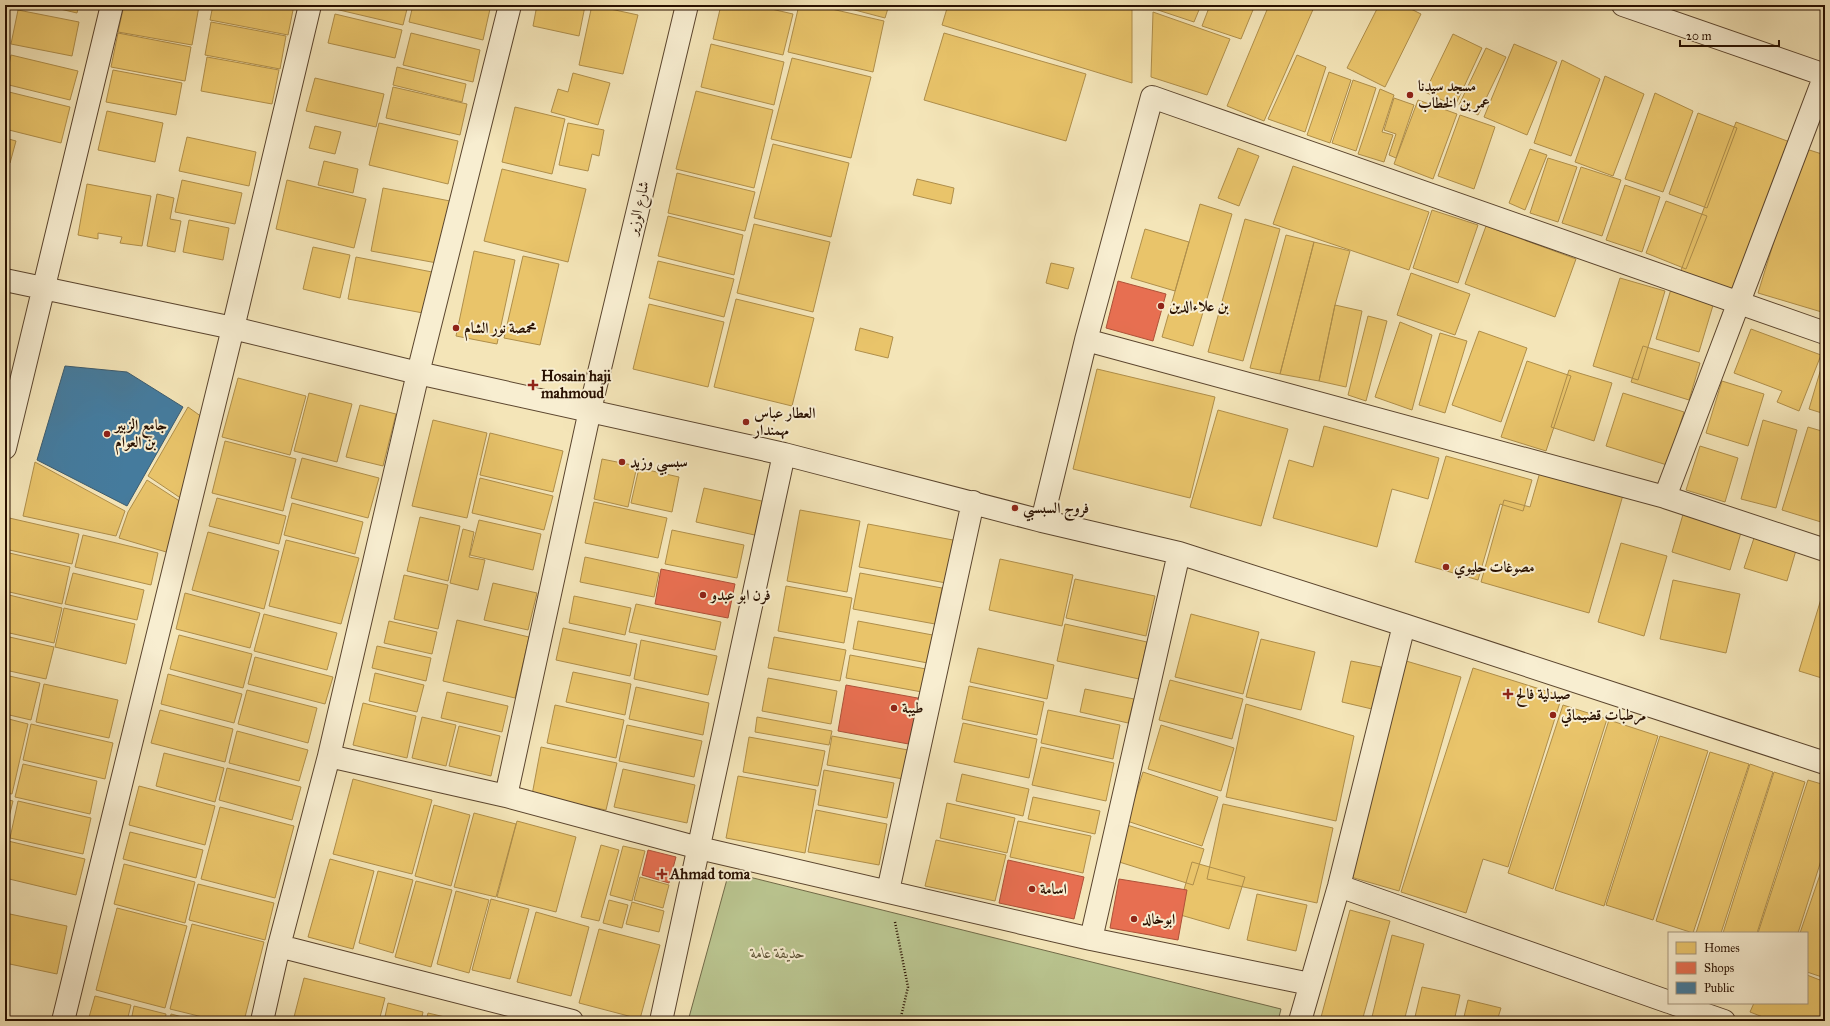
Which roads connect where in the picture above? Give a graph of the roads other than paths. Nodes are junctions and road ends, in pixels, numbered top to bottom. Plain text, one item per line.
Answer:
1 (112, 5) edge
2 (310, 5) edge
3 (510, 5) edge
4 (687, 5) edge
5 (1623, 5) edge
6 (1825, 75) edge
7 (5, 280) edge
8 (43, 289) junction
9 (1738, 302) junction
10 (233, 328) junction
11 (1825, 333) edge
12 (1086, 340) junction
13 (418, 373) junction
14 (590, 410) junction
15 (5, 448) edge
16 (784, 454) junction
17 (1665, 497) junction
18 (973, 502) junction
19 (1042, 521) junction
20 (1825, 550) edge
21 (1179, 553) junction
22 (1404, 625) junction
23 (329, 756) junction
24 (1825, 763) edge
25 (506, 796) junction
26 (699, 848) junction
27 (1339, 886) junction
28 (888, 891) junction
29 (1092, 939) junction
30 (279, 946) junction
31 (1310, 984) junction
32 (1668, 1002) edge
33 (1675, 1004) edge
34 (63, 1021) edge
35 (262, 1021) edge
36 (572, 1021) edge
37 (661, 1021) edge
38 (1300, 1021) edge
39 (1724, 1021) edge

1 - 8 street
2 - 10 street
3 - 13 street
4 - 14 street, شارع الوزير
5 - 6 street
6 - 9 street
7 - 8 street
8 - 10 street
8 - 15 street
9 - 11 street
9 - 12 street
9 - 17 street
10 - 13 street
10 - 34 street
12 - 17 street
12 - 19 street
13 - 14 street
13 - 23 street
14 - 16 street
14 - 25 street, شارع الوزير
16 - 18 street
16 - 26 street
17 - 20 street
18 - 19 street
18 - 28 street
19 - 21 street
21 - 22 street
21 - 29 street
22 - 24 street
22 - 27 street
23 - 25 street
23 - 30 street
25 - 26 street
26 - 28 street
26 - 37 street
27 - 31 street
27 - 32 street
28 - 29 street
29 - 31 street
30 - 35 street
30 - 36 street
31 - 38 street
33 - 39 street

